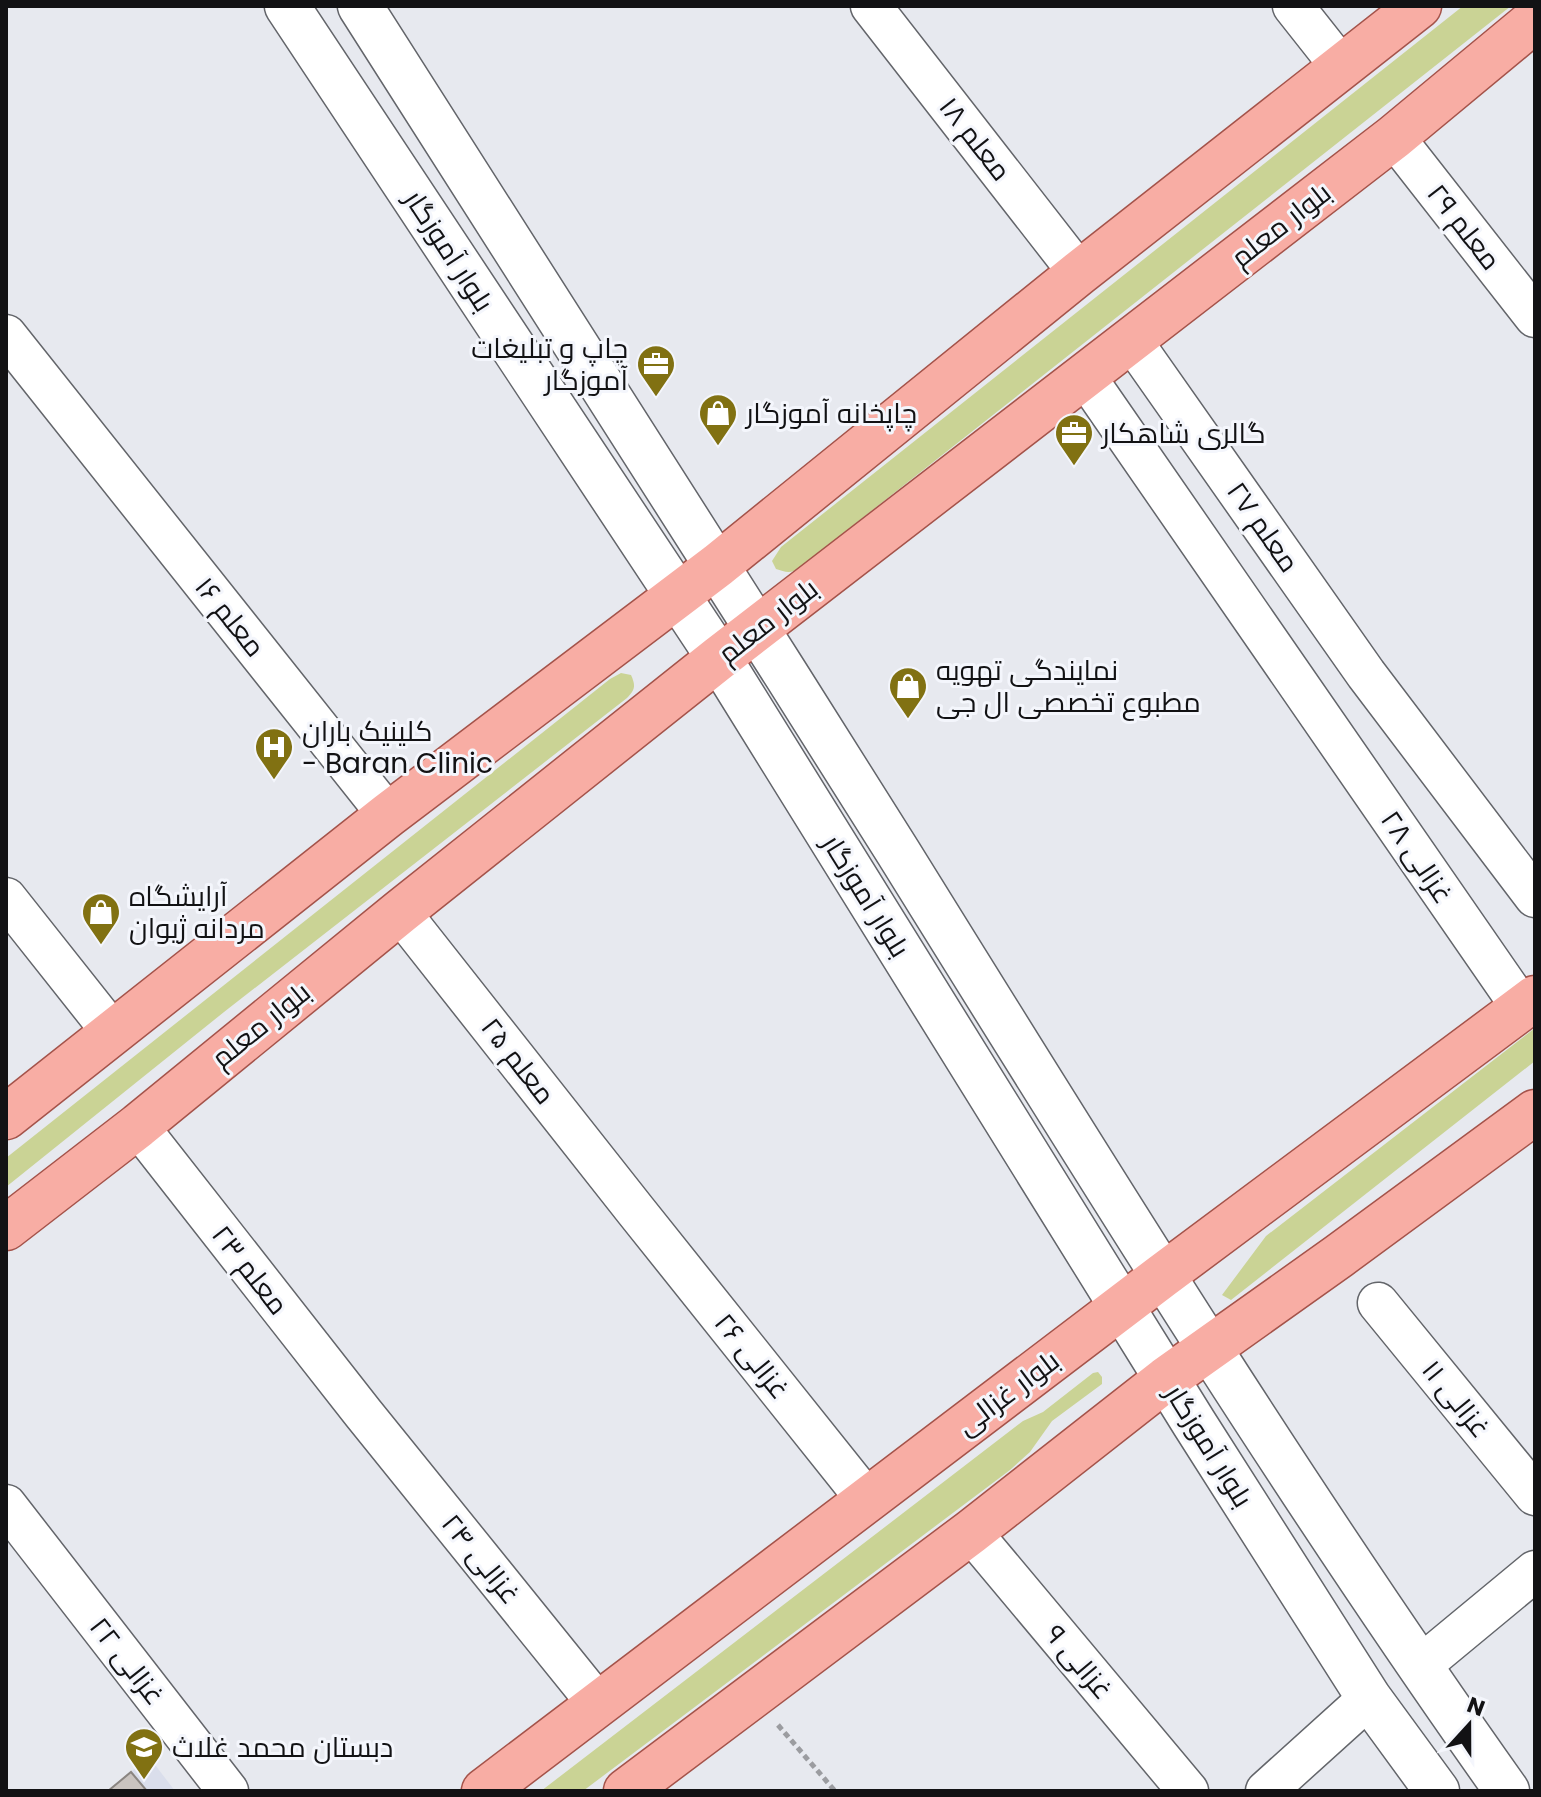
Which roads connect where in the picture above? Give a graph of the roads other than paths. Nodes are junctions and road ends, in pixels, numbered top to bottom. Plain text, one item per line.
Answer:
1 (287, 6) edge
2 (360, 6) edge
3 (871, 6) edge
4 (1293, 6) edge
5 (1419, 6) edge
6 (1535, 20) edge
7 (1342, 68) junction
8 (1394, 137) junction
9 (1079, 273) junction
10 (1535, 317) edge
11 (6, 335) edge
12 (1132, 341) junction
13 (1085, 376) junction
14 (718, 565) junction
15 (677, 595) junction
16 (758, 629) junction
17 (719, 658) junction
18 (388, 815) junction
19 (1535, 897) edge
20 (6, 898) edge
21 (400, 912) junction
22 (1528, 1003) edge
23 (113, 1033) junction
24 (1535, 1112) edge
25 (6, 1117) edge
26 (138, 1126) junction
27 (636, 1211) joint
28 (6, 1228) edge
29 (1162, 1276) junction
30 (1378, 1303) dead end
31 (1121, 1307) junction
32 (1209, 1347) junction
33 (1166, 1379) junction
34 (363, 1413) joint
35 (1535, 1495) edge
36 (867, 1500) junction
37 (6, 1505) edge
38 (971, 1532) junction
39 (1535, 1571) edge
40 (1419, 1667) junction
41 (1369, 1698) junction
42 (598, 1704) junction
43 (228, 1791) edge
44 (484, 1791) edge
45 (626, 1791) edge
46 (1188, 1791) edge
47 (1266, 1791) edge
48 (1437, 1791) edge
49 (1507, 1791) edge

1 - 15 main road, بلوار آموزگار
2 - 14 main road, بلوار آموزگار
3 - 9 street, معلم ۱۸
4 - 7 street
5 - 7 main road
6 - 8 main road, بلوار معلم
7 - 9 main road
8 - 10 street, معلم ۲۹
8 - 12 main road, بلوار معلم
9 - 14 main road
11 - 18 street, معلم ۱۶
12 - 13 main road, بلوار معلم
12 - 19 street, معلم ۲۷
13 - 16 main road, بلوار معلم
13 - 22 street, غزالی ۲۸
14 - 15 main road
14 - 16 main road, بلوار آموزگار
15 - 17 main road, بلوار آموزگار
15 - 18 main road
16 - 17 main road, بلوار معلم
16 - 29 main road, بلوار آموزگار
17 - 21 main road, بلوار معلم
17 - 31 main road, بلوار آموزگار
18 - 23 main road
20 - 23 street
21 - 26 main road, بلوار معلم
21 - 27 street, معلم ۲۵
22 - 29 main road, بلوار غزالی
23 - 25 main road
24 - 32 main road
26 - 28 main road, بلوار معلم
26 - 34 street, معلم ۲۳
27 - 36 street, غزالی ۲۶
29 - 31 main road, بلوار غزالی
29 - 32 main road, بلوار آموزگار
30 - 35 street, غزالی ۱۱
31 - 33 main road, بلوار آموزگار
31 - 36 main road, بلوار غزالی
32 - 33 main road
32 - 40 main road, بلوار آموزگار
33 - 38 main road
33 - 41 main road, بلوار آموزگار
34 - 42 street, غزالی ۲۴
36 - 42 main road, بلوار غزالی
37 - 43 street, غزالی ۲۲
38 - 45 main road
38 - 46 street, غزالی ۹
39 - 40 street
40 - 49 main road, بلوار آموزگار
41 - 47 street
41 - 48 main road, بلوار آموزگار
42 - 44 main road, بلوار غزالی

